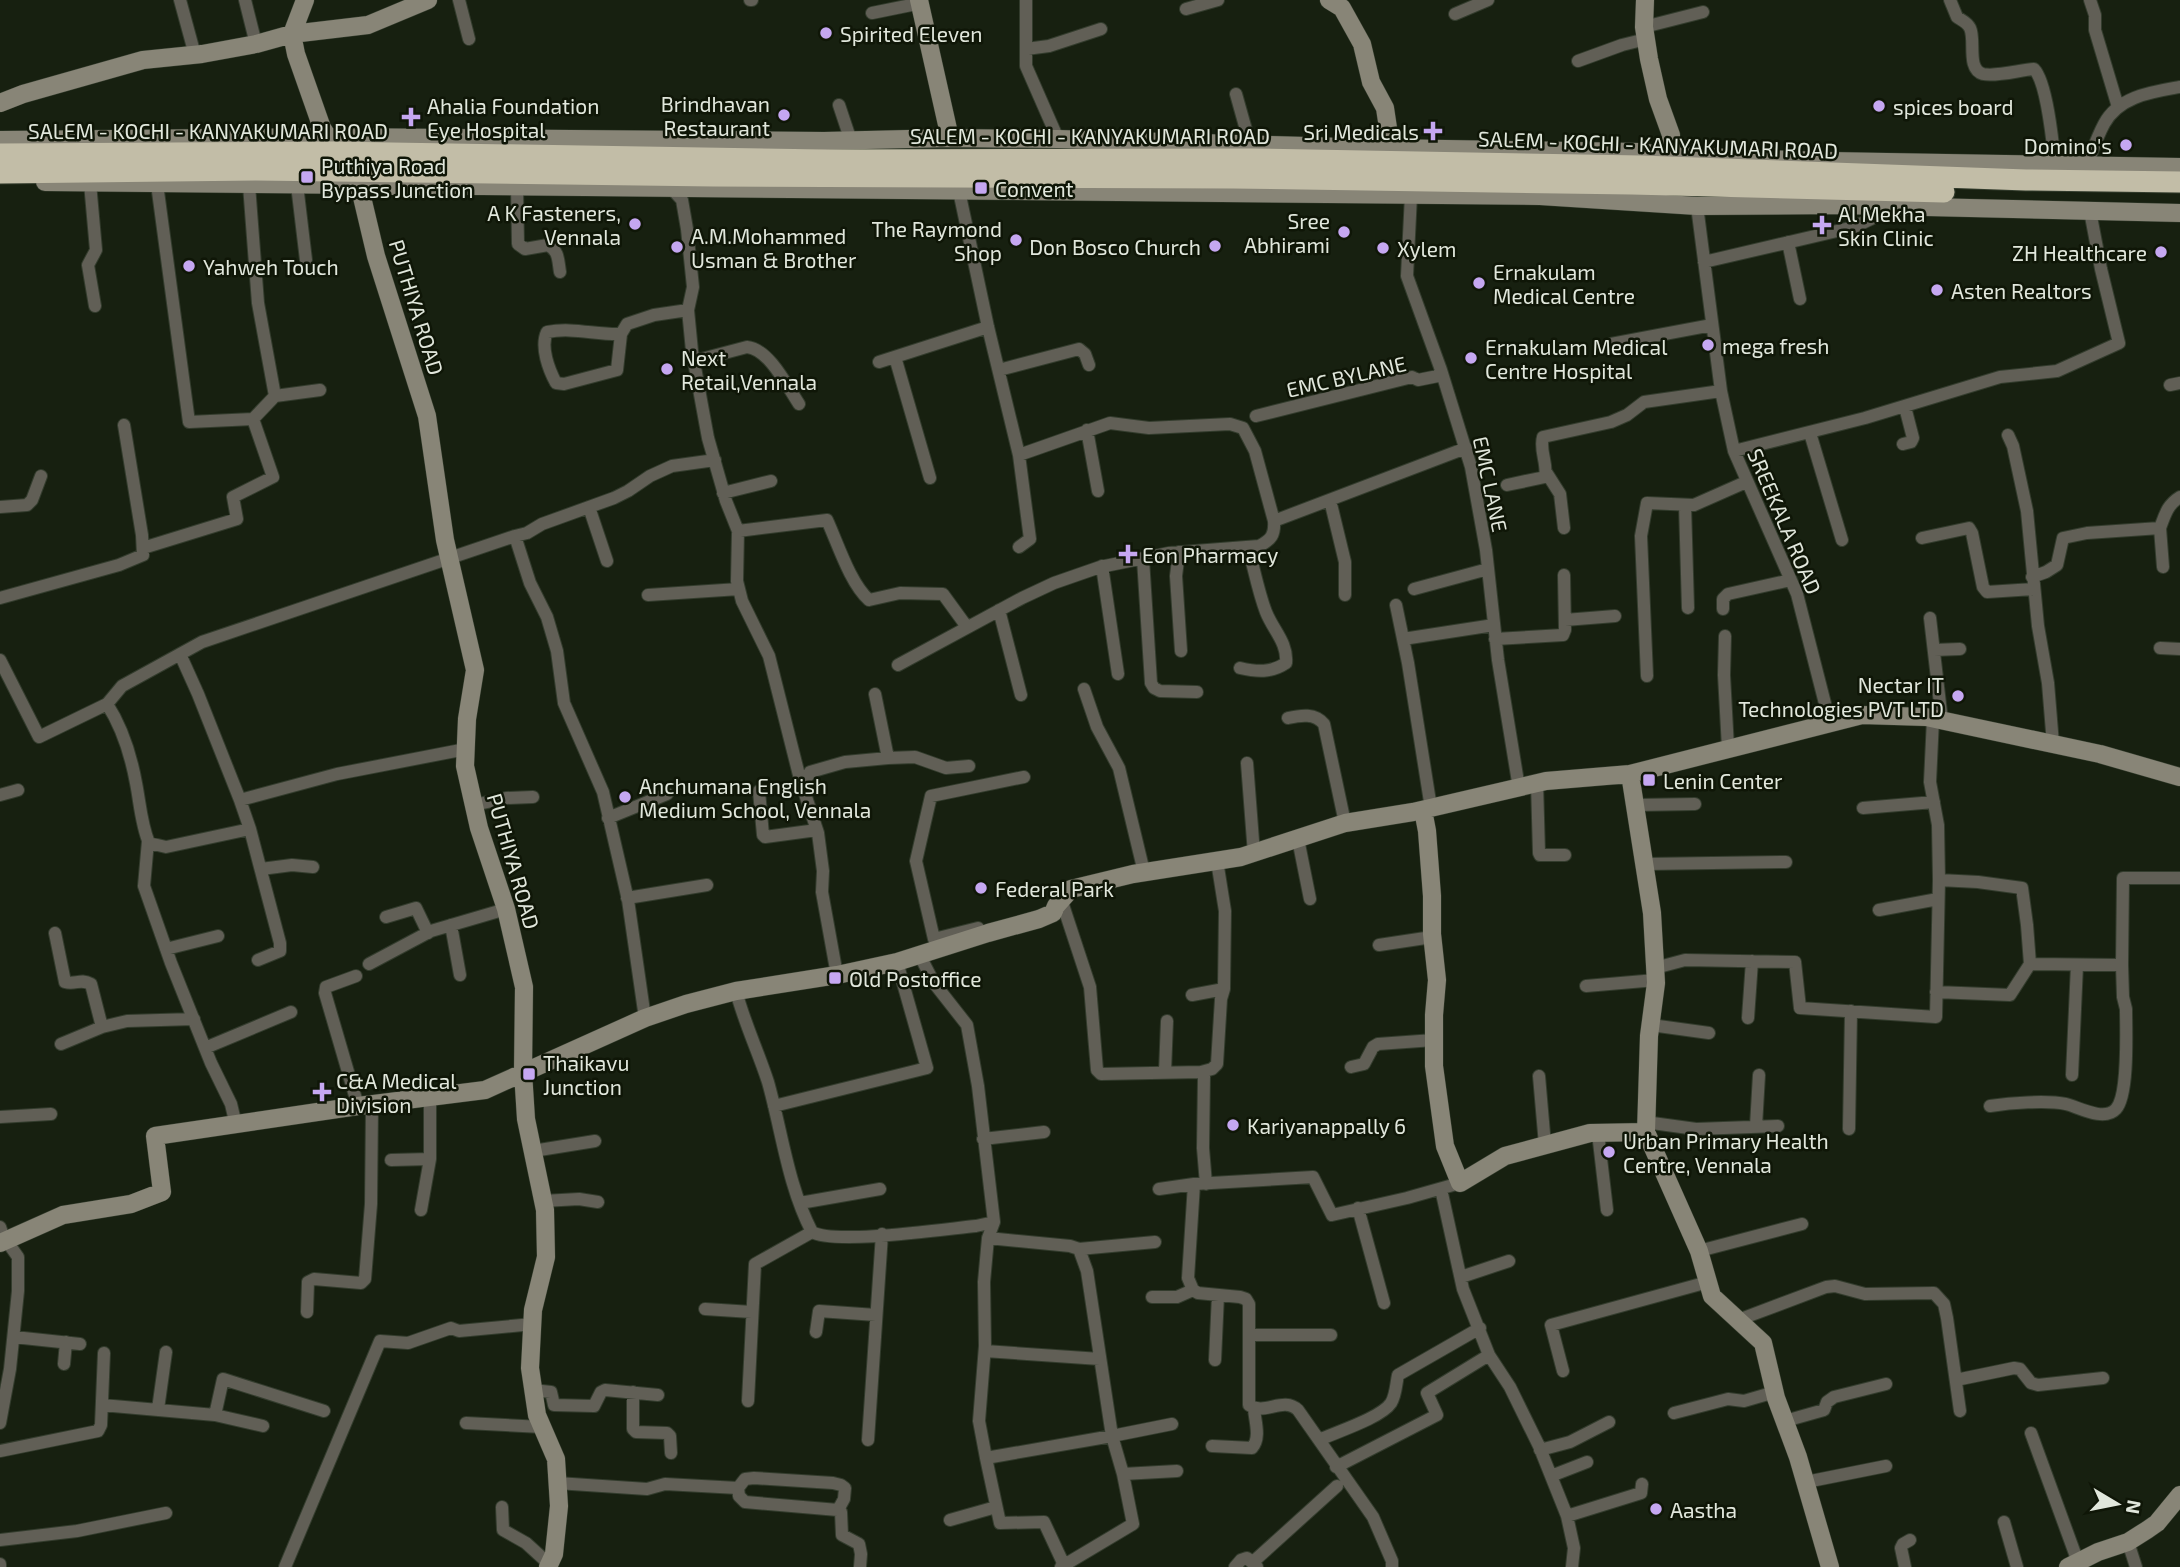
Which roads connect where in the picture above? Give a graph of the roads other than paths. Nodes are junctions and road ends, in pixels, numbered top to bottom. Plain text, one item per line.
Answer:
1 (180, 0) edge
2 (245, 0) edge
3 (305, 0) edge
4 (428, 0) edge
5 (458, 0) edge
6 (1026, 0) edge
7 (1218, 0) edge
8 (1329, 0) edge
9 (1488, 0) edge
10 (1645, 0) edge
11 (1950, 0) edge
12 (2090, 0) edge
13 (920, 2) edge
14 (409, 4) edge
15 (1186, 9) dead end
16 (1703, 12) dead end
17 (872, 13) dead end
18 (1455, 14) dead end
19 (1101, 29) dead end
20 (1645, 33) junction
21 (292, 34) junction
22 (469, 38) dead end
23 (256, 44) junction
24 (1026, 50) junction
25 (195, 55) junction
26 (1578, 61) dead end
27 (2180, 87) edge
28 (1236, 94) dead end
29 (0, 103) edge
30 (838, 105) dead end
31 (2118, 107) junction
32 (328, 137) junction
33 (950, 138) junction
34 (1058, 139) junction
35 (0, 140) edge
36 (851, 141) junction
37 (1250, 144) junction
38 (1391, 148) junction
39 (825, 151) junction
40 (0, 154) edge
41 (1671, 156) junction
42 (358, 162) junction
43 (2055, 164) junction
44 (2087, 165) junction
45 (714, 167) junction
46 (2180, 167) edge
47 (0, 173) edge
48 (1418, 180) junction
49 (0, 182) edge
50 (1827, 182) junction
51 (2180, 182) edge
52 (90, 183) junction
53 (157, 184) junction
54 (249, 185) junction
55 (297, 185) junction
56 (1153, 185) junction
57 (517, 187) junction
58 (672, 189) junction
59 (959, 191) junction
60 (2180, 196) edge
61 (1697, 206) junction
62 (1897, 207) junction
63 (2090, 211) junction
64 (2180, 213) edge
65 (1788, 242) junction
66 (306, 260) dead end
67 (1704, 262) junction
68 (560, 272) dead end
69 (1800, 299) dead end
70 (95, 306) dead end
71 (688, 310) junction
72 (1712, 325) junction
73 (988, 327) junction
74 (621, 334) junction
75 (1611, 344) dead end
76 (895, 357) junction
77 (694, 361) junction
78 (879, 362) dead end
79 (1089, 365) dead end
80 (999, 370) junction
81 (1441, 370) junction
82 (320, 390) dead end
83 (1721, 391) junction
84 (275, 396) junction
85 (799, 404) dead end
86 (1905, 407) junction
87 (1256, 416) dead end
88 (253, 419) junction
89 (124, 425) dead end
90 (1087, 430) junction
91 (1810, 433) junction
92 (2008, 435) dead end
93 (1903, 444) dead end
94 (1466, 448) junction
95 (1734, 451) junction
96 (1019, 455) junction
97 (715, 460) junction
98 (1546, 472) junction
99 (41, 476) dead end
100 (930, 478) dead end
101 (771, 481) dead end
102 (1746, 482) junction
103 (1507, 485) dead end
104 (1098, 491) dead end
105 (723, 493) junction
106 (2180, 497) edge
107 (1330, 499) junction
108 (1685, 505) junction
109 (0, 507) edge
110 (590, 507) junction
111 (1274, 521) junction
112 (1564, 528) dead end
113 (2160, 528) junction
114 (738, 531) junction
115 (515, 536) junction
116 (1922, 538) dead end
117 (1842, 540) dead end
118 (1018, 547) dead end
119 (1248, 547) junction
120 (143, 548) junction
121 (1179, 552) junction
122 (450, 557) junction
123 (1143, 559) junction
124 (607, 561) dead end
125 (1102, 566) junction
126 (2163, 567) dead end
127 (1488, 569) junction
128 (1564, 575) dead end
129 (1791, 580) junction
130 (2033, 583) junction
131 (739, 589) junction
132 (1414, 589) dead end
133 (648, 594) dead end
134 (1345, 595) dead end
135 (0, 598) edge
136 (1396, 605) dead end
137 (1688, 608) dead end
138 (1723, 609) dead end
139 (999, 610) junction
140 (1615, 616) dead end
141 (1930, 618) dead end
142 (1565, 620) junction
143 (1494, 625) junction
144 (967, 627) junction
145 (1725, 636) dead end
146 (1403, 639) junction
147 (1496, 639) junction
148 (2160, 648) dead end
149 (1961, 649) dead end
150 (2180, 649) edge
151 (1934, 650) junction
152 (1181, 651) dead end
153 (180, 654) junction
154 (0, 660) edge
155 (898, 665) dead end
156 (1240, 668) dead end
157 (1118, 674) dead end
158 (1647, 676) dead end
159 (1084, 689) dead end
160 (1196, 692) dead end
161 (876, 694) dead end
162 (1021, 695) dead end
163 (107, 705) junction
164 (1288, 718) dead end
165 (1938, 720) junction
166 (1830, 723) junction
167 (2053, 744) junction
168 (1728, 748) junction
169 (466, 749) junction
170 (888, 758) junction
171 (1247, 764) dead end
172 (969, 766) dead end
173 (1630, 774) junction
174 (1024, 777) dead end
175 (2180, 777) edge
176 (1536, 783) junction
177 (802, 787) junction
178 (1519, 788) junction
179 (18, 790) dead end
180 (759, 791) dead end
181 (667, 794) dead end
182 (0, 795) edge
183 (533, 797) dead end
184 (240, 800) junction
185 (1934, 802) junction
186 (1695, 804) dead end
187 (474, 805) junction
188 (1636, 805) junction
189 (1863, 808) dead end
190 (1427, 809) junction
191 (608, 818) junction
192 (1345, 823) junction
193 (250, 829) junction
194 (817, 830) junction
195 (1298, 839) junction
196 (148, 841) junction
197 (1254, 854) junction
198 (1564, 855) dead end
199 (1217, 861) junction
200 (1786, 862) dead end
201 (1645, 864) junction
202 (313, 867) dead end
203 (261, 869) junction
204 (1144, 872) junction
205 (2180, 878) edge
206 (1938, 880) junction
207 (707, 885) dead end
208 (627, 898) junction
209 (1061, 899) junction
210 (1310, 899) dead end
211 (1938, 900) junction
212 (506, 909) junction
213 (1879, 910) dead end
214 (386, 917) dead end
215 (1015, 918) dead end
216 (451, 925) junction
217 (55, 933) dead end
218 (428, 933) junction
219 (218, 936) dead end
220 (1432, 937) junction
221 (1379, 945) dead end
222 (166, 949) junction
223 (919, 954) junction
224 (258, 960) dead end
225 (1752, 961) junction
226 (897, 962) junction
227 (369, 964) dead end
228 (2030, 964) junction
229 (2077, 965) junction
230 (2122, 965) junction
231 (1656, 974) junction
232 (460, 975) dead end
233 (837, 975) junction
234 (356, 976) dead end
235 (1586, 986) dead end
236 (1224, 989) junction
237 (736, 991) junction
238 (1936, 992) junction
239 (1192, 995) dead end
240 (292, 1012) dead end
241 (1851, 1012) junction
242 (645, 1018) junction
243 (1748, 1018) dead end
244 (194, 1019) junction
245 (1167, 1021) dead end
246 (1651, 1025) junction
247 (102, 1027) junction
248 (1709, 1033) dead end
249 (1434, 1040) junction
250 (61, 1044) dead end
251 (205, 1048) junction
252 (1351, 1067) dead end
253 (523, 1072) junction
254 (1165, 1072) junction
255 (1201, 1072) junction
256 (1759, 1074) dead end
257 (2072, 1075) dead end
258 (1539, 1076) dead end
259 (429, 1098) junction
260 (365, 1106) junction
261 (774, 1106) junction
262 (1990, 1106) dead end
263 (51, 1114) dead end
264 (0, 1117) edge
265 (236, 1125) junction
266 (1756, 1126) junction
267 (1778, 1126) dead end
268 (1646, 1127) junction
269 (1849, 1129) dead end
270 (1044, 1132) dead end
271 (1598, 1133) junction
272 (983, 1139) junction
273 (595, 1141) dead end
274 (1545, 1145) junction
275 (533, 1151) junction
276 (430, 1158) junction
277 (391, 1160) dead end
278 (1200, 1184) junction
279 (1460, 1184) junction
280 (880, 1189) dead end
281 (1159, 1189) dead end
282 (1441, 1189) junction
283 (543, 1201) junction
284 (598, 1202) dead end
285 (800, 1203) junction
286 (1358, 1208) junction
287 (421, 1210) dead end
288 (1607, 1210) dead end
289 (994, 1222) junction
290 (1802, 1224) dead end
291 (812, 1232) junction
292 (882, 1234) junction
293 (3, 1237) edge
294 (988, 1238) junction
295 (1155, 1242) dead end
296 (1079, 1250) junction
297 (1699, 1251) junction
298 (1509, 1261) dead end
299 (1461, 1277) junction
300 (1708, 1282) junction
301 (1193, 1290) junction
302 (1218, 1295) junction
303 (1152, 1297) dead end
304 (1384, 1303) dead end
305 (705, 1309) dead end
306 (307, 1312) dead end
307 (752, 1312) junction
308 (877, 1315) junction
309 (1738, 1320) junction
310 (533, 1324) junction
311 (1480, 1328) junction
312 (816, 1332) dead end
313 (1250, 1335) junction
314 (1331, 1335) dead end
315 (14, 1337) junction
316 (66, 1342) junction
317 (80, 1343) dead end
318 (985, 1350) junction
319 (166, 1352) dead end
320 (104, 1353) dead end
321 (1489, 1354) junction
322 (1100, 1359) junction
323 (1215, 1360) dead end
324 (64, 1364) dead end
325 (1563, 1371) dead end
326 (2103, 1378) dead end
327 (1956, 1380) junction
328 (1886, 1384) dead end
329 (533, 1390) junction
330 (633, 1392) junction
331 (1775, 1392) junction
332 (658, 1395) dead end
333 (748, 1401) dead end
334 (102, 1405) junction
335 (158, 1409) junction
336 (1254, 1409) junction
337 (324, 1411) dead end
338 (1960, 1411) dead end
339 (1674, 1413) dead end
340 (215, 1415) junction
341 (1609, 1422) dead end
342 (1785, 1422) junction
343 (0, 1423) edge
344 (466, 1423) dead end
345 (1172, 1424) dead end
346 (263, 1426) dead end
347 (542, 1427) junction
348 (2031, 1433) dead end
349 (1112, 1436) junction
350 (868, 1440) dead end
351 (1319, 1440) junction
352 (1212, 1446) dead end
353 (1540, 1450) junction
354 (0, 1451) edge
355 (671, 1453) dead end
356 (986, 1458) junction
357 (1587, 1462) dead end
358 (1886, 1466) dead end
359 (1336, 1467) junction
360 (1177, 1471) dead end
361 (1123, 1474) junction
362 (1550, 1476) junction
363 (1806, 1482) junction
364 (558, 1483) junction
365 (1642, 1484) dead end
366 (1337, 1486) dead end
367 (738, 1488) junction
368 (2180, 1495) edge
369 (502, 1507) dead end
370 (996, 1507) junction
371 (838, 1510) junction
372 (166, 1513) dead end
373 (1567, 1516) junction
374 (950, 1520) dead end
375 (2004, 1522) dead end
376 (0, 1540) edge
377 (1910, 1541) dead end
378 (2128, 1542) junction
379 (2073, 1564) edge
380 (1255, 1565) edge
381 (549, 1566) edge
382 (1062, 1566) edge
383 (285, 1567) edge
384 (860, 1567) edge
385 (1235, 1567) edge
386 (1392, 1567) edge
387 (1572, 1567) edge
388 (1830, 1567) edge
389 (1905, 1567) edge
390 (2017, 1567) edge
391 (2136, 1567) edge

1 - 25 street
2 - 23 street
3 - 21 street
4 - 14 street
5 - 22 street
6 - 24 street
7 - 15 street
8 - 38 street
9 - 18 street
10 - 20 street
11 - 43 street
12 - 31 street
13 - 17 street
13 - 33 street
14 - 21 street
16 - 20 street
19 - 24 street
20 - 26 street
20 - 41 street
21 - 23 street
21 - 32 street
23 - 25 street
24 - 34 street
25 - 29 street
27 - 31 street
28 - 37 street
30 - 36 street
31 - 44 street
32 - 35 street
32 - 42 street
33 - 34 street
33 - 36 street
34 - 37 street
36 - 39 street
37 - 38 street
38 - 41 street
39 - 42 street
39 - 45 highway, SALEM - KOCHI - KANYAKUMARI ROAD
39 - 48 highway, SALEM - KOCHI - KANYAKUMARI ROAD
40 - 42 highway, SALEM - KOCHI - KANYAKUMARI ROAD
41 - 50 street
42 - 45 highway, SALEM - KOCHI - KANYAKUMARI ROAD
42 - 47 highway, SALEM - KOCHI - KANYAKUMARI ROAD
42 - 55 street
42 - 57 street
42 - 122 street, PUTHIYA ROAD
43 - 44 street, SALEM - KOCHI - KANYAKUMARI ROAD
43 - 50 street, SALEM - KOCHI - KANYAKUMARI ROAD
44 - 46 street, SALEM - KOCHI - KANYAKUMARI ROAD
45 - 56 highway, SALEM - KOCHI - KANYAKUMARI ROAD
48 - 50 highway, SALEM - KOCHI - KANYAKUMARI ROAD
48 - 56 highway, SALEM - KOCHI - KANYAKUMARI ROAD
48 - 61 street
48 - 81 street, EMC LANE
49 - 52 street
50 - 51 highway, SALEM - KOCHI - KANYAKUMARI ROAD
50 - 60 highway, SALEM - KOCHI - KANYAKUMARI ROAD
50 - 61 street
50 - 62 street, SALEM - KOCHI - KANYAKUMARI ROAD
52 - 53 street
52 - 70 street
53 - 54 street
53 - 88 street
54 - 55 street
54 - 84 street
55 - 66 street
56 - 59 street
57 - 58 street
57 - 68 street
58 - 59 street
58 - 71 street
59 - 73 street
61 - 67 street, SREEKALA ROAD
62 - 63 street, SALEM - KOCHI - KANYAKUMARI ROAD
62 - 65 street
63 - 64 street, SALEM - KOCHI - KANYAKUMARI ROAD
63 - 86 street
65 - 67 street
65 - 69 street
67 - 72 street, SREEKALA ROAD
71 - 74 street
71 - 77 street
72 - 75 street
72 - 83 street, SREEKALA ROAD
73 - 76 street
73 - 80 street
74 - 74 street
76 - 78 street
76 - 100 street
77 - 85 street
77 - 97 street
79 - 80 street
80 - 96 street
81 - 87 street, EMC BYLANE
81 - 94 street, EMC LANE
82 - 84 street
83 - 95 street, SREEKALA ROAD
83 - 98 street
84 - 88 street
86 - 91 street
86 - 93 street
88 - 120 street
89 - 120 street
90 - 96 street
90 - 104 street
90 - 111 street
91 - 95 street
91 - 117 street
92 - 130 street
94 - 107 street
94 - 127 street, EMC LANE
95 - 102 street, SREEKALA ROAD
96 - 118 street
97 - 105 street
97 - 110 street
98 - 103 street
98 - 112 street
99 - 109 street
101 - 105 street
102 - 108 street
102 - 129 street, SREEKALA ROAD
105 - 114 street
106 - 113 street
107 - 111 street
107 - 134 street
108 - 137 street
108 - 158 street
110 - 115 street
110 - 124 street
111 - 119 street
113 - 126 street
113 - 130 street
114 - 131 street
114 - 144 street
115 - 122 street
115 - 191 street
116 - 130 street
119 - 121 street
119 - 156 street
120 - 135 street
121 - 123 street
121 - 152 street
122 - 153 street
122 - 169 street, PUTHIYA ROAD
123 - 125 street
123 - 160 street
125 - 139 street
125 - 157 street
127 - 132 street
127 - 143 street, EMC LANE
128 - 142 street
129 - 138 street
129 - 166 street, SREEKALA ROAD
130 - 167 street
131 - 133 street
131 - 177 street
136 - 146 street
139 - 144 street
139 - 162 street
140 - 142 street
141 - 151 street
142 - 147 street
143 - 146 street
143 - 147 street, EMC LANE
144 - 155 street
145 - 168 street
146 - 190 street
147 - 178 street, EMC LANE
148 - 150 street
149 - 151 street
151 - 165 street
153 - 163 street
153 - 184 street
154 - 163 street
159 - 204 street
161 - 170 street
163 - 196 street
164 - 192 street
165 - 166 street
165 - 167 street
165 - 185 street
166 - 168 street
167 - 175 street
168 - 173 street
169 - 184 street
169 - 187 street, PUTHIYA ROAD
170 - 172 street
170 - 177 street
171 - 197 street
173 - 176 street
173 - 188 street
174 - 215 street
176 - 178 street
176 - 198 street
177 - 194 street
178 - 190 street
179 - 182 street
180 - 194 street
181 - 191 street
183 - 187 street
184 - 193 street
185 - 189 street
185 - 206 street
186 - 188 street
187 - 212 street, PUTHIYA ROAD
188 - 201 street
190 - 192 street
190 - 220 street
191 - 208 street
192 - 195 street
193 - 196 street
193 - 203 street
194 - 233 street
195 - 197 street
195 - 210 street
196 - 222 street
197 - 199 street
199 - 204 street
199 - 236 street
200 - 201 street
201 - 231 street
202 - 203 street
203 - 224 street
204 - 209 street
205 - 230 street
206 - 211 street
206 - 228 street
207 - 208 street
208 - 242 street
209 - 223 street
209 - 254 street
211 - 213 street
211 - 238 street
212 - 216 street
212 - 253 street, PUTHIYA ROAD
214 - 218 street
216 - 218 street
216 - 232 street
217 - 247 street
218 - 227 street
219 - 222 street
220 - 221 street
220 - 249 street
222 - 244 street
223 - 226 street
223 - 272 street
225 - 231 street
225 - 241 street
225 - 243 street
226 - 233 street
226 - 261 street
228 - 229 street
228 - 238 street
229 - 230 street
229 - 257 street
230 - 262 street
231 - 235 street
231 - 246 street
233 - 237 street
234 - 260 street
236 - 239 street
236 - 255 street
237 - 242 street
237 - 261 street
238 - 241 street
240 - 251 street
241 - 269 street
242 - 253 street
244 - 247 street
244 - 251 street
245 - 254 street
246 - 248 street
246 - 268 street
247 - 250 street
249 - 252 street
249 - 279 street
251 - 265 street
253 - 259 street
253 - 275 street, PUTHIYA ROAD
254 - 255 street
255 - 278 street
256 - 266 street
258 - 274 street
259 - 260 street
259 - 276 street
260 - 265 street
260 - 306 street
261 - 285 street
263 - 264 street
265 - 293 street
266 - 267 street
266 - 268 street
268 - 271 street
268 - 297 street
270 - 272 street
271 - 274 street
271 - 288 street
272 - 289 street
273 - 275 street
274 - 279 street
275 - 283 street, PUTHIYA ROAD
276 - 277 street
276 - 287 street
278 - 281 street
278 - 286 street
278 - 301 street
279 - 282 street
280 - 285 street
282 - 286 street
282 - 299 street
283 - 284 street
283 - 310 street, PUTHIYA ROAD
285 - 291 street
286 - 304 street
289 - 292 street
289 - 294 street
290 - 297 street
291 - 292 street
291 - 307 street
292 - 308 street
293 - 315 street
294 - 296 street
294 - 318 street
295 - 296 street
296 - 322 street
297 - 300 street
298 - 299 street
299 - 311 street
300 - 309 street
300 - 325 street
301 - 302 street
301 - 303 street
302 - 313 street
302 - 323 street
305 - 307 street
307 - 333 street
308 - 312 street
308 - 350 street
309 - 327 street
309 - 331 street
310 - 329 street, PUTHIYA ROAD
310 - 383 street
311 - 321 street
311 - 351 street
313 - 314 street
313 - 336 street
315 - 316 street
315 - 343 street
316 - 317 street
316 - 324 street
318 - 322 street
318 - 356 street
319 - 335 street
320 - 334 street
321 - 353 street
321 - 359 street
322 - 349 street
326 - 327 street
327 - 338 street
328 - 342 street
329 - 330 street
329 - 347 street, PUTHIYA ROAD
330 - 332 street
330 - 355 street
331 - 339 street
331 - 342 street
334 - 335 street
334 - 354 street
335 - 340 street
336 - 351 street
336 - 352 street
337 - 340 street
340 - 346 street
341 - 353 street
342 - 363 street
344 - 347 street
345 - 349 street
347 - 364 street, PUTHIYA ROAD
348 - 379 street
349 - 356 street
349 - 361 street
351 - 359 street
353 - 362 street
356 - 370 street
357 - 362 street
358 - 363 street
359 - 386 street
360 - 361 street
361 - 382 street
362 - 373 street
363 - 388 street
364 - 367 street
364 - 381 street, PUTHIYA ROAD
365 - 373 street
366 - 380 street
367 - 371 street
367 - 371 street
368 - 378 street
369 - 381 street
370 - 374 street
370 - 382 street
371 - 384 street
372 - 376 street
373 - 387 street
375 - 390 street
377 - 389 street
378 - 379 street
378 - 391 street
380 - 385 street

